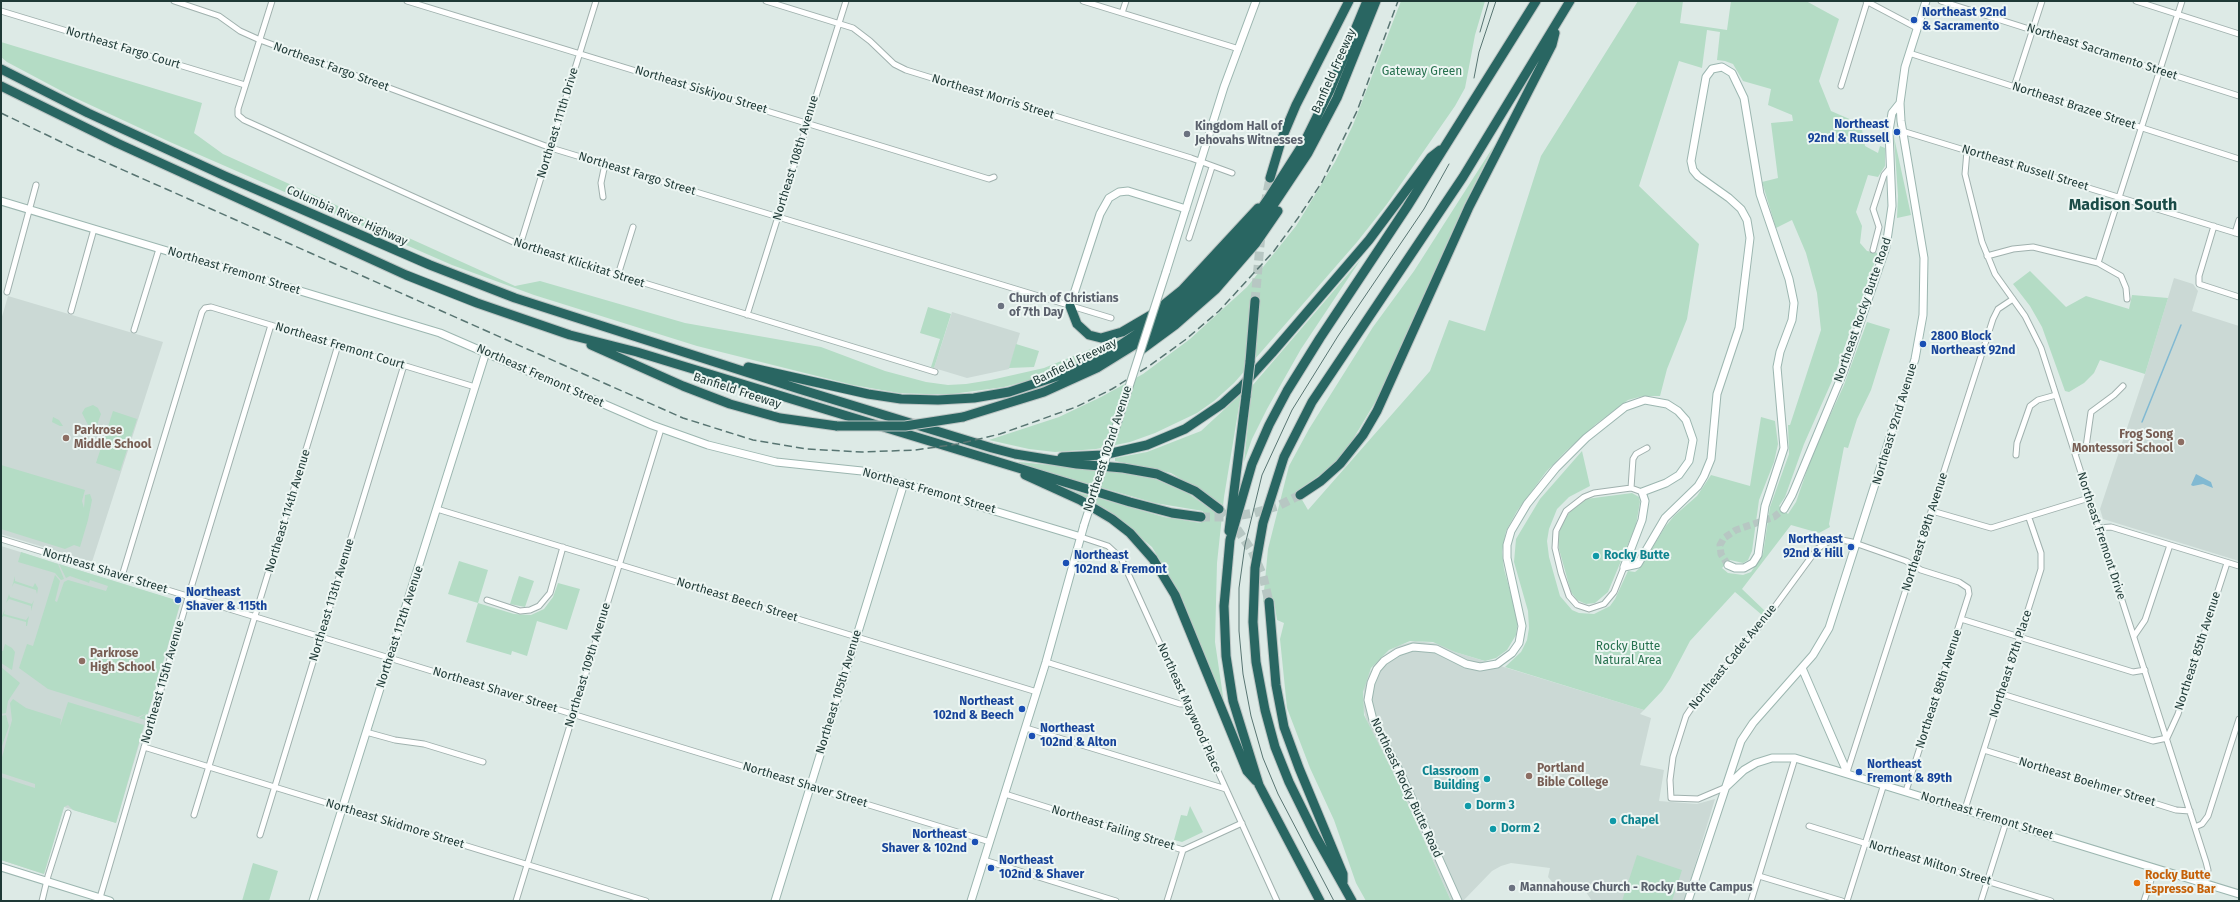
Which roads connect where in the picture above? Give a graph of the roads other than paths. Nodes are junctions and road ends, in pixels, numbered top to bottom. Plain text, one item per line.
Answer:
1 (174, 1) edge
2 (272, 1) edge
3 (407, 1) edge
4 (596, 1) edge
5 (766, 1) edge
6 (846, 1) edge
7 (1083, 1) edge
8 (1126, 1) edge
9 (1256, 1) edge
10 (1349, 1) edge
11 (1367, 1) edge
12 (1376, 1) edge
13 (1536, 1) edge
14 (1570, 1) edge
15 (1867, 1) edge
16 (1926, 1) edge
17 (1942, 1) edge
18 (2042, 1) edge
19 (2136, 1) edge
20 (2182, 1) edge
21 (1, 11) edge
22 (1122, 13) junction
23 (2178, 14) junction
24 (1559, 20) junction
25 (839, 23) junction
26 (1917, 28) junction
27 (2033, 30) junction
28 (2239, 34) edge
29 (260, 40) junction
30 (1239, 49) junction
31 (580, 54) junction
32 (1909, 54) junction
33 (1, 64) edge
34 (1, 69) edge
35 (2160, 71) junction
36 (245, 85) junction
37 (1, 86) edge
38 (1840, 86) dead end
39 (2014, 87) junction
40 (2239, 96) edge
41 (1900, 103) junction
42 (70, 104) junction
43 (807, 122) junction
44 (2142, 128) junction
45 (1902, 131) junction
46 (1444, 146) junction
47 (551, 148) junction
48 (1968, 151) junction
49 (1308, 153) junction
50 (2239, 159) edge
51 (1201, 162) junction
52 (605, 164) junction
53 (1212, 167) junction
54 (1890, 168) junction
55 (1232, 173) dead end
56 (994, 177) dead end
57 (1270, 178) tunnel mouth
58 (36, 185) dead end
59 (1270, 196) junction
60 (603, 197) dead end
61 (2119, 197) junction
62 (1, 201) edge
63 (1186, 209) junction
64 (30, 210) junction
65 (778, 217) junction
66 (2239, 220) edge
67 (2214, 226) junction
68 (633, 227) dead end
69 (94, 229) junction
70 (2237, 233) edge
71 (1190, 238) dead end
72 (520, 245) junction
73 (159, 248) junction
74 (1873, 250) dead end
75 (1987, 256) junction
76 (2098, 263) junction
77 (618, 275) junction
78 (7, 292) dead end
79 (2013, 298) junction
80 (2239, 298) edge
81 (2127, 299) dead end
82 (1255, 301) tunnel mouth
83 (1070, 306) junction
84 (71, 311) dead end
85 (747, 315) junction
86 (1111, 318) dead end
87 (272, 325) junction
88 (134, 330) dead end
89 (570, 335) junction
90 (338, 345) junction
91 (1141, 350) junction
92 (486, 352) junction
93 (696, 355) junction
94 (404, 366) junction
95 (935, 372) dead end
96 (2123, 386) dead end
97 (476, 387) junction
98 (2056, 395) junction
99 (661, 429) junction
100 (1647, 448) dead end
101 (2075, 453) junction
102 (2016, 455) dead end
103 (1033, 457) junction
104 (1002, 464) junction
105 (904, 483) junction
106 (1631, 488) junction
107 (1642, 492) junction
108 (1300, 495) tunnel mouth
109 (2089, 498) junction
110 (437, 509) junction
111 (1219, 509) tunnel mouth
112 (1784, 509) tunnel mouth
113 (1932, 511) junction
114 (1201, 517) tunnel mouth
115 (2029, 518) junction
116 (2098, 528) junction
117 (1081, 537) junction
118 (1, 539) edge
119 (1230, 540) junction
120 (1857, 544) junction
121 (2170, 545) junction
122 (564, 547) junction
123 (1643, 554) junction
124 (1628, 557) junction
125 (2227, 563) junction
126 (619, 564) junction
127 (1728, 565) dead end
128 (1914, 566) junction
129 (2239, 566) edge
130 (1624, 567) junction
131 (122, 576) junction
132 (188, 596) junction
133 (487, 600) dead end
134 (1269, 602) tunnel mouth
135 (256, 617) junction
136 (1961, 619) junction
137 (2134, 636) junction
138 (856, 637) junction
139 (2020, 637) junction
140 (321, 638) junction
141 (390, 658) junction
142 (1046, 662) junction
143 (1802, 668) junction
144 (2145, 670) junction
145 (1037, 692) junction
146 (2002, 694) junction
147 (1188, 704) junction
148 (573, 714) junction
149 (2239, 719) edge
150 (1026, 728) junction
151 (2237, 729) edge
152 (366, 732) junction
153 (2167, 738) junction
154 (144, 747) junction
155 (1984, 750) junction
156 (1795, 758) junction
157 (483, 762) dead end
158 (209, 767) junction
159 (1847, 772) junction
160 (1884, 784) junction
161 (1259, 785) junction
162 (810, 787) junction
163 (275, 788) junction
164 (1724, 788) junction
165 (1226, 789) junction
166 (1906, 791) junction
167 (1005, 794) junction
168 (1671, 798) joint
169 (342, 808) junction
170 (1965, 809) junction
171 (2190, 811) junction
172 (68, 813) dead end
173 (194, 815) dead end
174 (2006, 822) junction
175 (1242, 823) junction
176 (1809, 826) dead end
177 (2195, 827) junction
178 (260, 835) dead end
179 (990, 842) junction
180 (1866, 844) junction
181 (1183, 850) junction
182 (984, 860) junction
183 (527, 865) junction
184 (1, 868) edge
185 (2155, 868) junction
186 (1758, 876) junction
187 (1987, 881) junction
188 (46, 882) junction
189 (2204, 884) junction
190 (1343, 886) junction
191 (2239, 894) edge
192 (99, 899) edge
193 (42, 901) edge
194 (110, 901) edge
195 (313, 901) edge
196 (516, 901) edge
197 (643, 901) edge
198 (775, 901) edge
199 (971, 901) edge
200 (1116, 901) edge
201 (1167, 901) edge
202 (1277, 901) edge
203 (1320, 901) edge
204 (1352, 901) edge
205 (1458, 901) edge
206 (1688, 901) edge
207 (1751, 901) edge
208 (1842, 901) edge
209 (1848, 901) edge
210 (1980, 901) edge
211 (2051, 901) edge
212 (2144, 901) edge

1 - 29 street, Northeast Fargo Street
2 - 29 street
3 - 31 street, Northeast Siskiyou Street
4 - 31 street, Northeast 111th Drive
5 - 25 street, Northeast Morris Street
6 - 25 street, Northeast 108th Avenue
7 - 22 street
8 - 22 street
9 - 30 street, Northeast 102nd Avenue
10 - 57 highway
11 - 59 highway, Banfield Freeway
12 - 49 highway, Banfield Freeway
13 - 46 highway
14 - 24 highway
15 - 26 street
15 - 38 street
16 - 26 street, Northeast 92nd Avenue
17 - 27 street, Northeast Sacramento Street
18 - 27 street
19 - 23 street
20 - 23 street
21 - 36 street, Northeast Fargo Court
22 - 30 street
23 - 28 street
23 - 35 street
24 - 108 highway
24 - 190 highway
25 - 43 street, Northeast 108th Avenue
25 - 51 street, Northeast Morris Street
26 - 32 street, Northeast 92nd Avenue
27 - 35 street, Northeast Sacramento Street
27 - 39 street
29 - 36 street
29 - 47 street, Northeast Fargo Street
30 - 51 street, Northeast 102nd Avenue
31 - 43 street, Northeast Siskiyou Street
31 - 47 street, Northeast 111th Drive
32 - 39 street, Northeast Brazee Street
32 - 41 street, Northeast 92nd Avenue
33 - 42 highway
34 - 42 highway, Columbia River Highway
35 - 40 street, Northeast Sacramento Street
35 - 44 street
36 - 72 street, Northeast Klickitat Street
37 - 89 highway
39 - 44 street, Northeast Brazee Street
41 - 45 street, Northeast 92nd Avenue
41 - 54 street, Northeast Rocky Butte Road
42 - 93 highway, Columbia River Highway
43 - 56 street, Northeast Siskiyou Street
43 - 65 street, Northeast 108th Avenue
44 - 50 street, Northeast Brazee Street
44 - 61 street
45 - 48 street, Northeast Russell Street
45 - 120 street, Northeast 92nd Avenue
46 - 103 highway
46 - 119 highway
47 - 52 street, Northeast Fargo Street
47 - 72 street, Northeast 111th Drive
48 - 61 street, Northeast Russell Street
48 - 75 street, Northeast Fremont Drive
49 - 89 highway, Banfield Freeway, bridge
49 - 91 highway
51 - 53 street, Northeast Morris Street
51 - 63 street, Northeast 102nd Avenue
52 - 60 street
52 - 65 street, Northeast Fargo Street
53 - 55 street, Northeast Morris Street
53 - 71 street
54 - 74 street
54 - 112 street, Northeast Rocky Butte Road
58 - 64 street
59 - 83 highway
59 - 93 highway, Banfield Freeway
61 - 67 street, Northeast Russell Street
61 - 76 street
62 - 64 street, Northeast Fremont Street
63 - 83 street
63 - 91 street, Northeast 102nd Avenue, bridge
64 - 69 street, Northeast Fremont Street
64 - 78 street
65 - 83 street, Northeast Fargo Street
65 - 85 street, Northeast 108th Avenue
66 - 70 street
67 - 70 street, Northeast Russell Street
67 - 80 street
68 - 77 street
69 - 73 street, Northeast Fremont Street
69 - 84 street
72 - 77 street, Northeast Klickitat Street
73 - 88 street
73 - 92 street, Northeast Fremont Street
75 - 76 street
75 - 79 street, Northeast Fremont Drive
76 - 81 street
77 - 85 street, Northeast Klickitat Street
79 - 98 street, Northeast Fremont Drive
79 - 113 street, Northeast 89th Avenue
82 - 119 highway, bridge
83 - 86 street, Northeast Fargo Street
85 - 95 street, Northeast Klickitat Street
87 - 90 street, Northeast Fremont Court
87 - 131 street, Northeast Fremont Court
87 - 132 street, Northeast 115th Avenue
89 - 104 highway
90 - 94 street, Northeast Fremont Court
90 - 135 street, Northeast 114th Avenue
91 - 117 street, Northeast 102nd Avenue, bridge
92 - 97 street, Northeast 112th Avenue
92 - 99 street, Northeast Fremont Street
93 - 103 highway
94 - 97 street, Northeast Fremont Court
94 - 140 street, Northeast 113th Avenue
96 - 101 street
97 - 110 street, Northeast 112th Avenue
98 - 101 street, Northeast Fremont Drive
98 - 102 street
99 - 105 street, Northeast Fremont Street
99 - 126 street, Northeast 109th Avenue
100 - 106 street
101 - 109 street, Northeast Fremont Drive
103 - 111 highway
104 - 114 highway
104 - 161 highway
105 - 117 street, Northeast Fremont Street
105 - 138 street, Northeast 105th Avenue
106 - 107 street
106 - 130 street
107 - 124 street
107 - 205 street, Northeast Rocky Butte Road
109 - 115 street
109 - 116 street, Northeast Fremont Drive
110 - 122 street, Northeast Beech Street
110 - 141 street, Northeast 112th Avenue
113 - 115 street
113 - 128 street, Northeast 89th Avenue
115 - 139 street, Northeast 87th Place
116 - 121 street
116 - 137 street, Northeast Fremont Drive
117 - 142 street, Northeast 102nd Avenue
117 - 147 street, Northeast Maywood Place
118 - 131 street, Northeast Shaver Street
119 - 161 highway
120 - 128 street
120 - 143 street, Northeast 92nd Avenue
120 - 168 street, Northeast Cadet Avenue
121 - 125 street
121 - 137 street
122 - 126 street, Northeast Beech Street
122 - 133 street
123 - 124 street
123 - 127 street
123 - 130 street
124 - 130 street
125 - 129 street
125 - 153 street, Northeast 85th Avenue
126 - 138 street, Northeast Beech Street
126 - 148 street, Northeast 109th Avenue
128 - 136 street, Northeast 88th Avenue
128 - 159 street, Northeast 89th Avenue
131 - 132 street, Northeast Shaver Street
132 - 135 street, Northeast Shaver Street
132 - 154 street, Northeast 115th Avenue
134 - 190 highway
135 - 140 street, Northeast Shaver Street
135 - 158 street, Northeast 114th Avenue
136 - 139 street
136 - 166 street, Northeast 88th Avenue
137 - 144 street, Northeast Fremont Drive
138 - 145 street, Northeast Beech Street
138 - 162 street, Northeast 105th Avenue
139 - 144 street
139 - 146 street, Northeast 87th Place
140 - 141 street, Northeast Shaver Street
140 - 163 street, Northeast 113th Avenue
141 - 148 street, Northeast Shaver Street
141 - 152 street, Northeast 112th Avenue
142 - 145 street, Northeast 102nd Avenue
142 - 147 street
143 - 159 street
143 - 164 street, Northeast 92nd Avenue
144 - 153 street, Northeast Fremont Drive
145 - 150 street, Northeast 102nd Avenue
146 - 153 street
146 - 155 street, Northeast 87th Place
147 - 165 street, Northeast Maywood Place
148 - 162 street, Northeast Shaver Street
148 - 183 street, Northeast 109th Avenue
149 - 151 street
150 - 165 street
150 - 167 street, Northeast 102nd Avenue
151 - 177 street
152 - 157 street
152 - 169 street, Northeast 112th Avenue
153 - 171 street, Northeast Fremont Drive
154 - 158 street, Northeast Skidmore Street
154 - 192 street, Northeast 115th Avenue
155 - 170 street, Northeast 87th Place
155 - 171 street, Northeast Boehmer Street
156 - 159 street, Northeast Fremont Street
156 - 164 street, Northeast Fremont Street
156 - 186 street
158 - 163 street, Northeast Skidmore Street
158 - 173 street, Northeast 114th Avenue
159 - 160 street, Northeast Fremont Street
160 - 166 street, Northeast Fremont Street
160 - 180 street
161 - 203 highway
162 - 179 street, Northeast Shaver Street
162 - 198 street, Northeast 105th Avenue
163 - 169 street, Northeast Skidmore Street
163 - 178 street, Northeast 113th Avenue
164 - 168 street, Northeast Fremont Street
164 - 206 street, Northeast 92nd Avenue
165 - 175 street, Northeast Maywood Place
166 - 170 street, Northeast Fremont Street
167 - 179 street, Northeast 102nd Avenue
167 - 181 street, Northeast Failing Street
169 - 183 street, Northeast Skidmore Street
169 - 195 street, Northeast 112th Avenue
170 - 174 street, Northeast Fremont Street
171 - 177 street, Northeast Fremont Drive
172 - 188 street
174 - 185 street, Northeast Fremont Street
174 - 187 street
175 - 181 street, Northeast Failing Street
175 - 202 street, Northeast Maywood Place
176 - 180 street, Northeast Milton Street
177 - 189 street, Northeast Fremont Drive
179 - 182 street, Northeast 102nd Avenue
180 - 187 street, Northeast Milton Street
180 - 209 street
181 - 201 street
182 - 199 street, Northeast 102nd Avenue
182 - 200 street
183 - 196 street, Northeast 109th Avenue
183 - 197 street, Northeast Skidmore Street
184 - 188 street
185 - 189 street, Northeast Fremont Street
185 - 212 street
186 - 207 street
186 - 208 street
187 - 210 street
187 - 211 street, Northeast Milton Street
188 - 192 street
188 - 193 street
189 - 191 street, Northeast Fremont Street
190 - 204 highway
192 - 194 street

